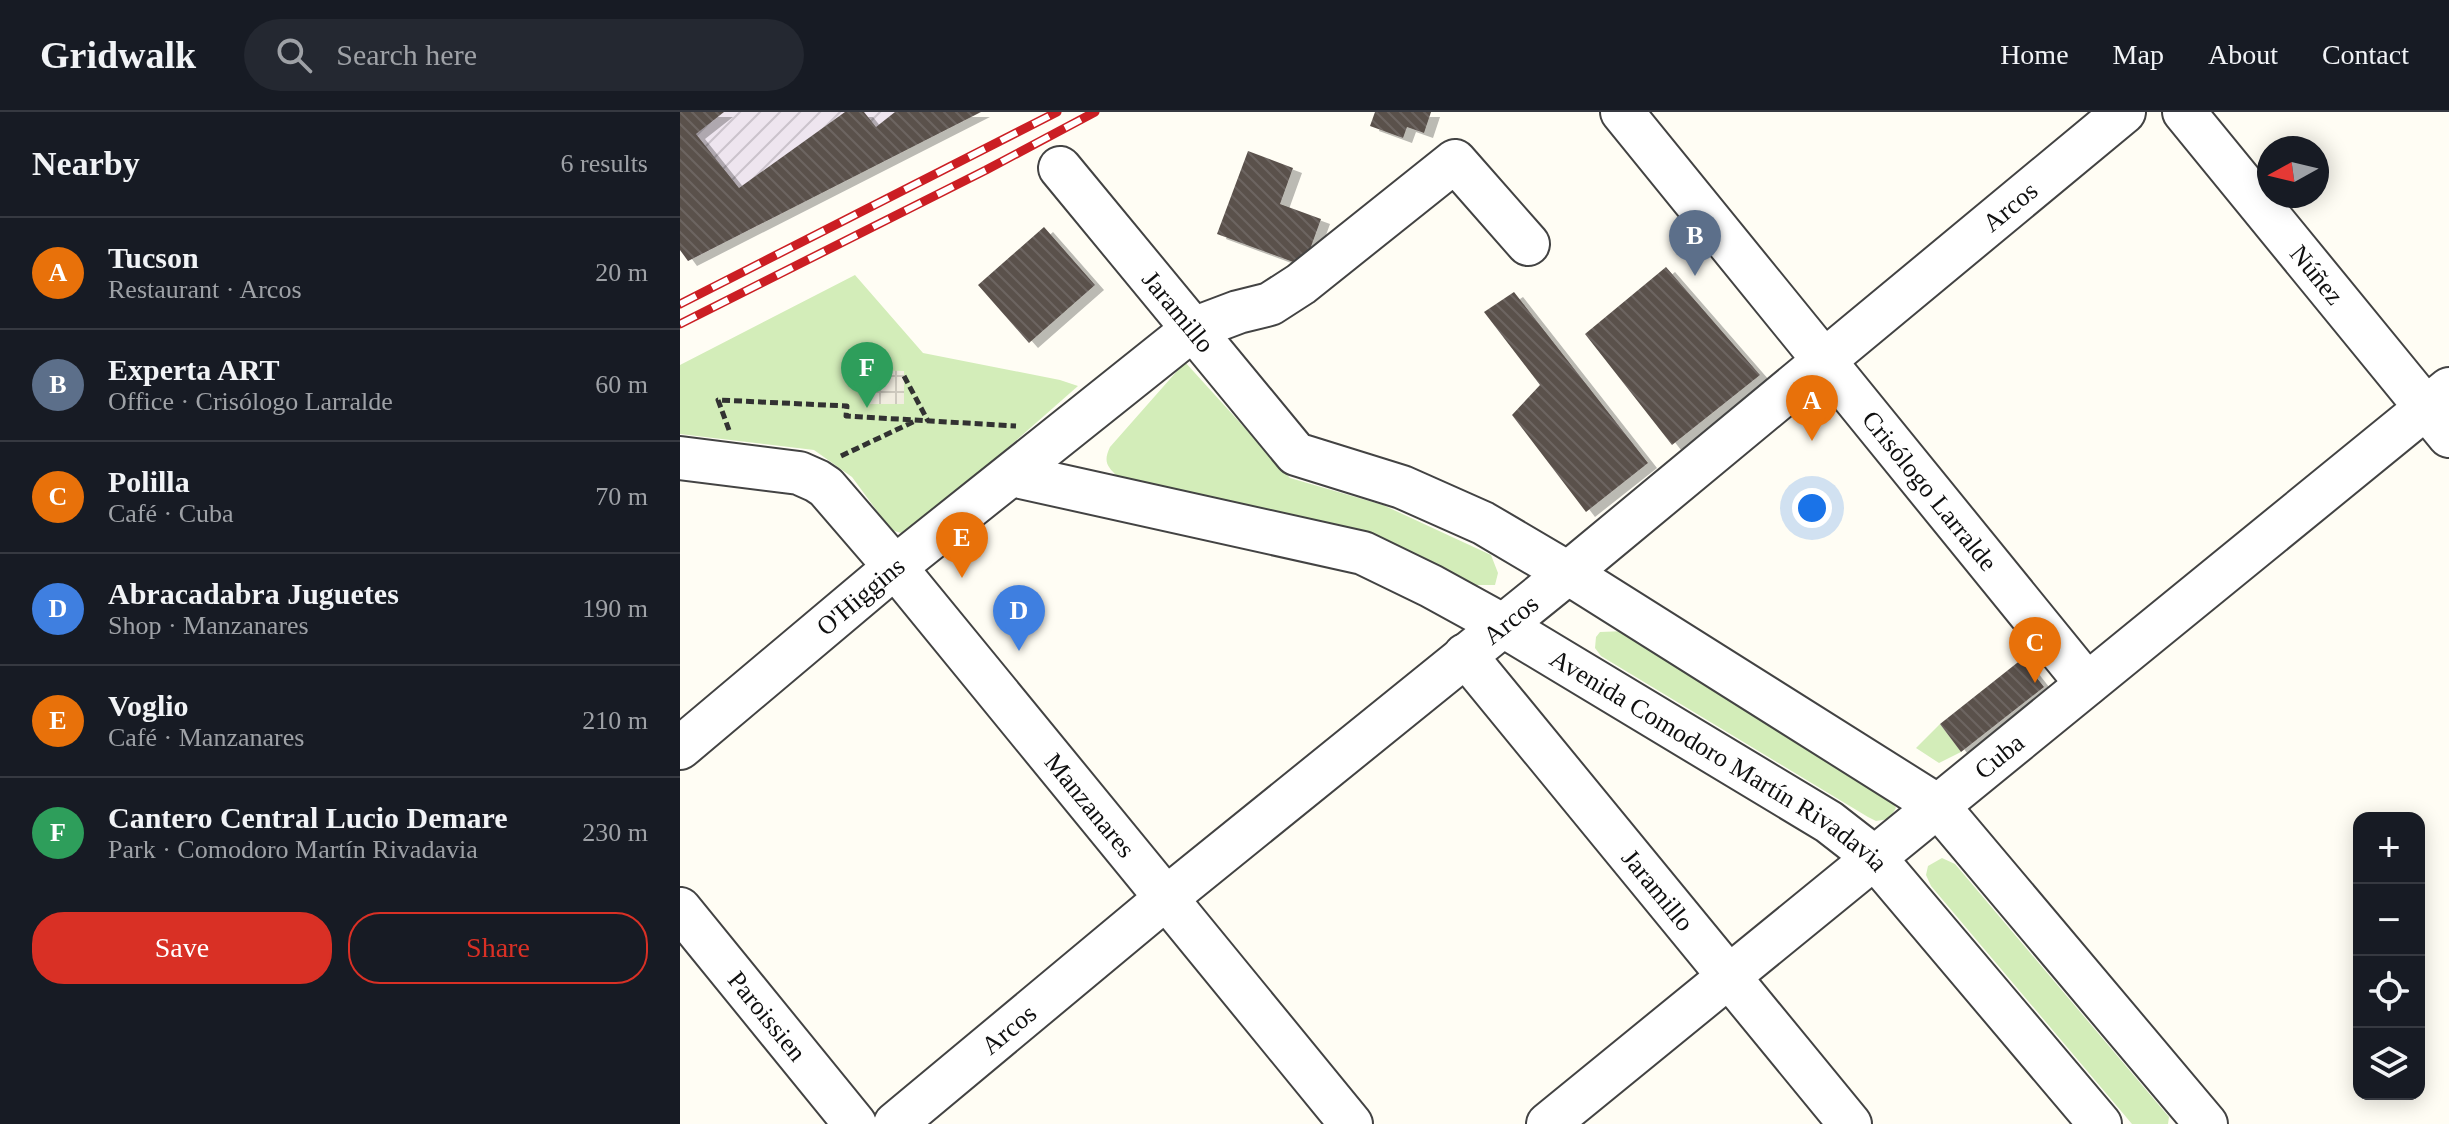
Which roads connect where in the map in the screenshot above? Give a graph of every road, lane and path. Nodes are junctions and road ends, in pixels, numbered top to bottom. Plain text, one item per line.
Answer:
1 (1596, 112) edge
2 (1622, 112) edge
3 (1650, 112) edge
4 (2124, 112) edge
5 (2184, 112) edge
6 (1060, 168) dead end
7 (1681, 186) junction
8 (1528, 244) dead end
9 (1193, 329) junction
10 (1824, 361) junction
11 (904, 376) dead end
12 (2441, 411) edge
13 (916, 421) junction
14 (928, 421) junction
15 (1065, 433) junction
16 (733, 438) dead end
17 (680, 458) edge
18 (831, 473) junction
19 (1012, 475) junction
20 (895, 567) junction
21 (1568, 573) junction
22 (1502, 625) junction
23 (1465, 655) junction
24 (2087, 684) junction
25 (680, 748) edge
26 (1938, 806) junction
27 (1874, 857) junction
28 (1165, 899) junction
29 (680, 909) edge
30 (1728, 976) junction
31 (855, 1124) edge
32 (895, 1124) edge
33 (1351, 1124) edge
34 (1548, 1124) edge
35 (1850, 1124) edge
36 (2100, 1124) edge
37 (2206, 1124) edge

1 - 7 street, Crisólogo Larralde
2 - 7 street, Crisólogo Larralde
3 - 7 street
4 - 10 street, Arcos
5 - 12 street, Núñez
6 - 9 street, Jaramillo
7 - 10 street, Crisólogo Larralde
8 - 9 street, O'Higgins
9 - 15 street, O'Higgins
9 - 21 street, Jaramillo
10 - 21 street, Arcos
10 - 24 street, Crisólogo Larralde
11 - 14 path
12 - 24 street, Cuba
13 - 14 path
13 - 16 path
13 - 18 path
14 - 15 path
15 - 19 street, O'Higgins
17 - 18 street
18 - 20 street, Manzanares
19 - 20 street, O'Higgins
19 - 22 street, Avenida Comodoro Martín Rivadavia
20 - 25 street, O'Higgins
20 - 28 street, Manzanares
21 - 22 street, Arcos
21 - 26 street
22 - 23 street, Arcos
22 - 27 street, Avenida Comodoro Martín Rivadavia
23 - 28 street, Arcos
23 - 30 street, Jaramillo
24 - 26 street, Cuba
26 - 27 street, Cuba
26 - 37 street
27 - 30 street, Cuba
27 - 36 street, Avenida Comodoro Martín Rivadavia
28 - 32 street, Arcos
28 - 33 street, Manzanares
29 - 31 street, Paroissien
30 - 34 street, Cuba
30 - 35 street, Jaramillo

